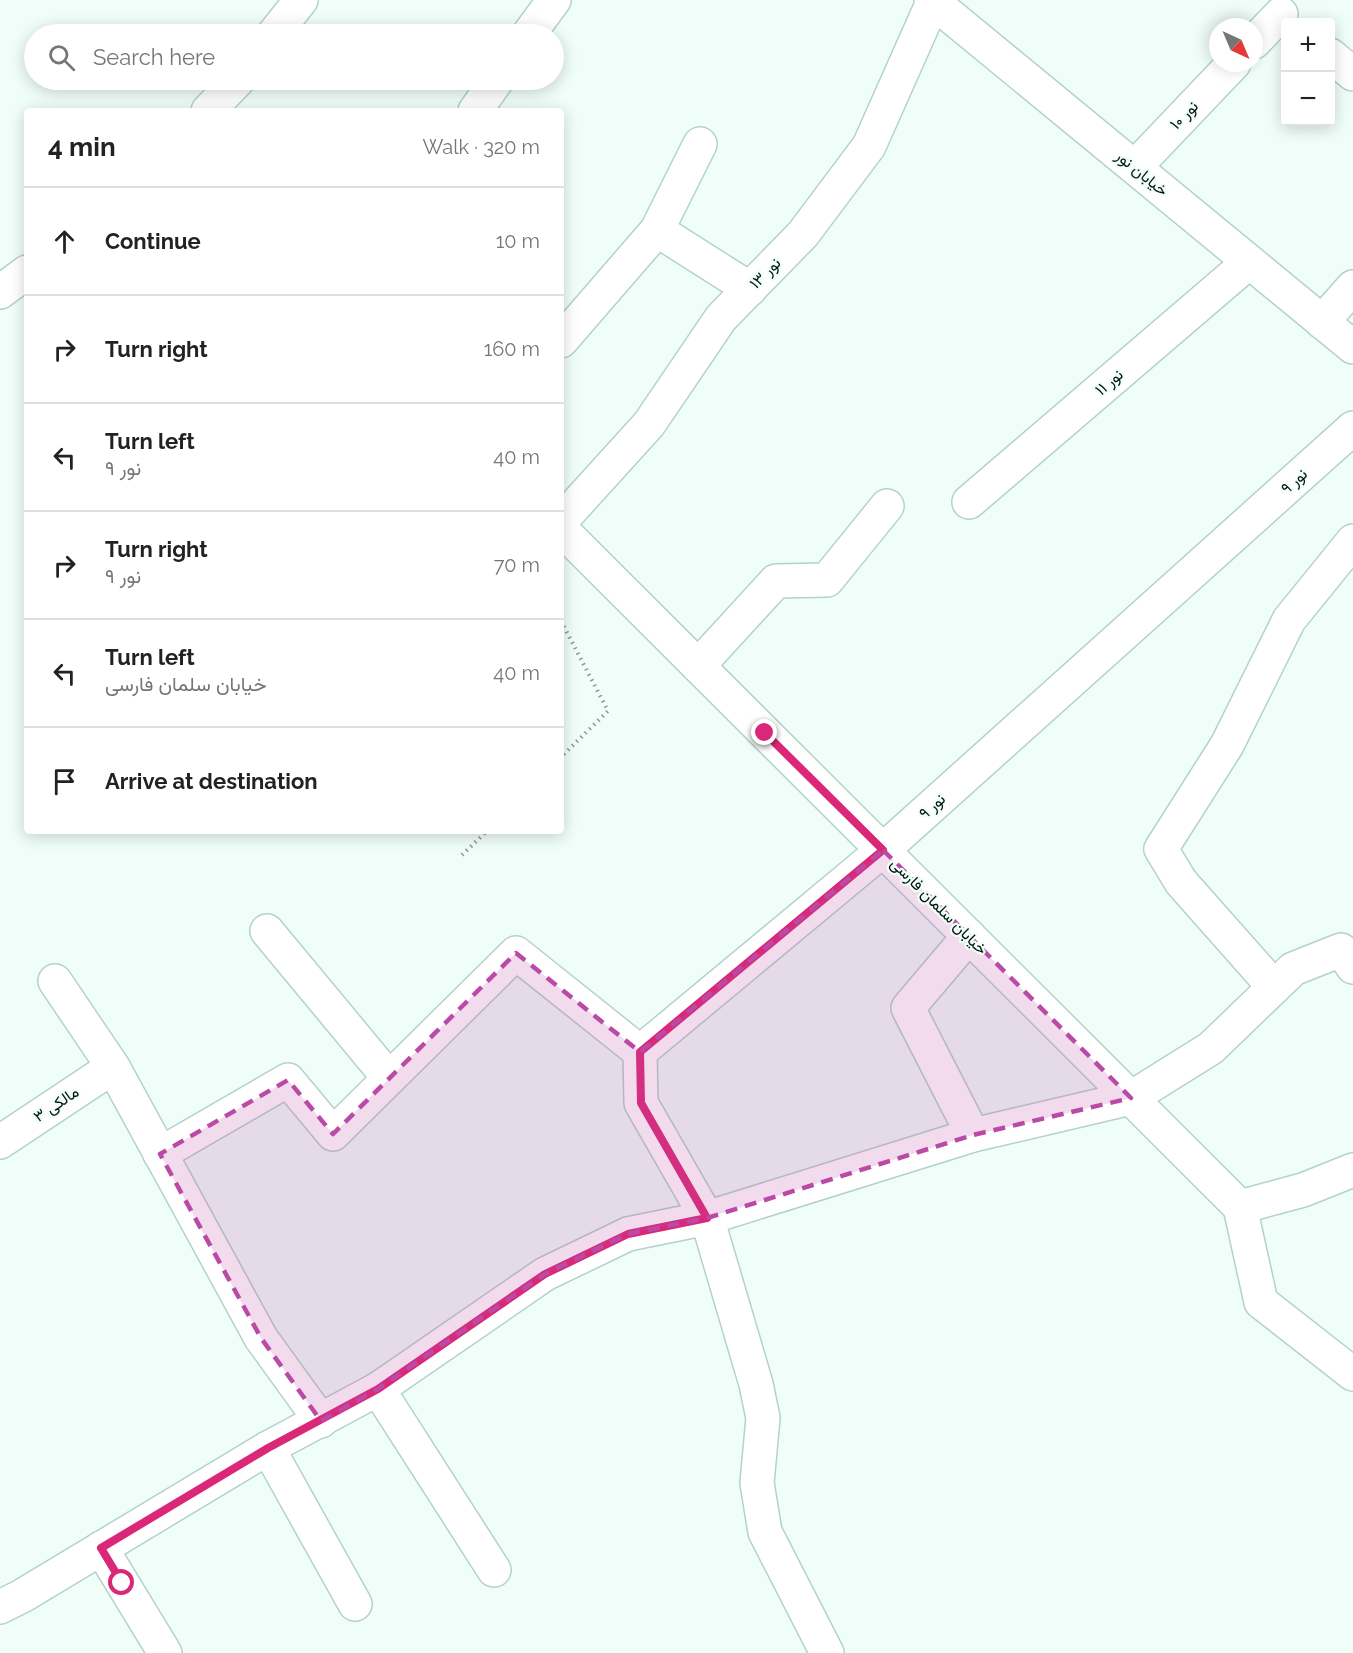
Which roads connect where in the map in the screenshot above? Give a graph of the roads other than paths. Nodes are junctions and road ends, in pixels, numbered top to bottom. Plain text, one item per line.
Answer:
1 (301, 0) edge
2 (554, 0) edge
3 (932, 1) edge
4 (1279, 12) edge
5 (282, 24) edge
6 (536, 24) edge
7 (1263, 31) edge
8 (1335, 59) edge
9 (1225, 72) edge
10 (1353, 74) edge
11 (228, 90) edge
12 (490, 90) edge
13 (211, 108) edge
14 (477, 108) edge
15 (700, 144) dead end
16 (1135, 167) junction
17 (657, 230) junction
18 (1249, 262) junction
19 (24, 274) edge
20 (1353, 287) edge
21 (750, 288) junction
22 (0, 292) edge
23 (1322, 322) junction
24 (564, 338) edge
25 (1353, 347) edge
26 (1353, 428) edge
27 (969, 502) dead end
28 (887, 506) dead end
29 (564, 518) edge
30 (564, 532) edge
31 (1353, 541) edge
32 (698, 666) junction
33 (883, 850) junction
34 (267, 931) dead end
35 (969, 936) junction
36 (1353, 967) edge
37 (55, 981) dead end
38 (1274, 987) junction
39 (640, 1052) junction
40 (113, 1067) junction
41 (389, 1078) junction
42 (1131, 1098) junction
43 (973, 1135) junction
44 (0, 1142) edge
45 (160, 1154) junction
46 (1353, 1170) edge
47 (1240, 1207) junction
48 (707, 1218) junction
49 (1353, 1374) edge
50 (378, 1389) junction
51 (321, 1421) junction
52 (268, 1448) junction
53 (101, 1548) junction
54 (494, 1570) dead end
55 (356, 1604) dead end
56 (0, 1606) edge
57 (165, 1653) edge
58 (827, 1653) edge

1 - 5 street
2 - 6 street
3 - 16 street, خیابان نور
3 - 21 street, نور ۱۳
4 - 7 street
8 - 10 street
9 - 16 street, نور ۱۰
11 - 13 street
12 - 14 street
15 - 17 street
16 - 18 street, خیابان نور
17 - 21 street
17 - 24 street
18 - 23 street, خیابان نور
18 - 27 street, نور ۱۱
19 - 22 street
20 - 23 street
21 - 29 street, نور ۱۳
23 - 25 street, خیابان نور
26 - 33 street, نور ۹
28 - 32 street
30 - 32 street, خیابان سلمان فارسی
31 - 38 street
32 - 33 street, خیابان سلمان فارسی
33 - 35 street, خیابان سلمان فارسی
33 - 39 street, نور ۹
34 - 41 street
35 - 42 street, خیابان سلمان فارسی
35 - 43 street
36 - 38 street
37 - 40 street
38 - 42 street
39 - 41 street
39 - 48 street
40 - 44 street, مالکی ۳
40 - 45 street
41 - 45 street
42 - 43 street
42 - 47 street, خیابان سلمان فارسی
43 - 48 street
45 - 51 street
46 - 47 street
47 - 49 street
48 - 50 street
48 - 58 street
50 - 51 street
50 - 54 street
51 - 52 street
52 - 53 street
52 - 55 street
53 - 56 street
53 - 57 street

